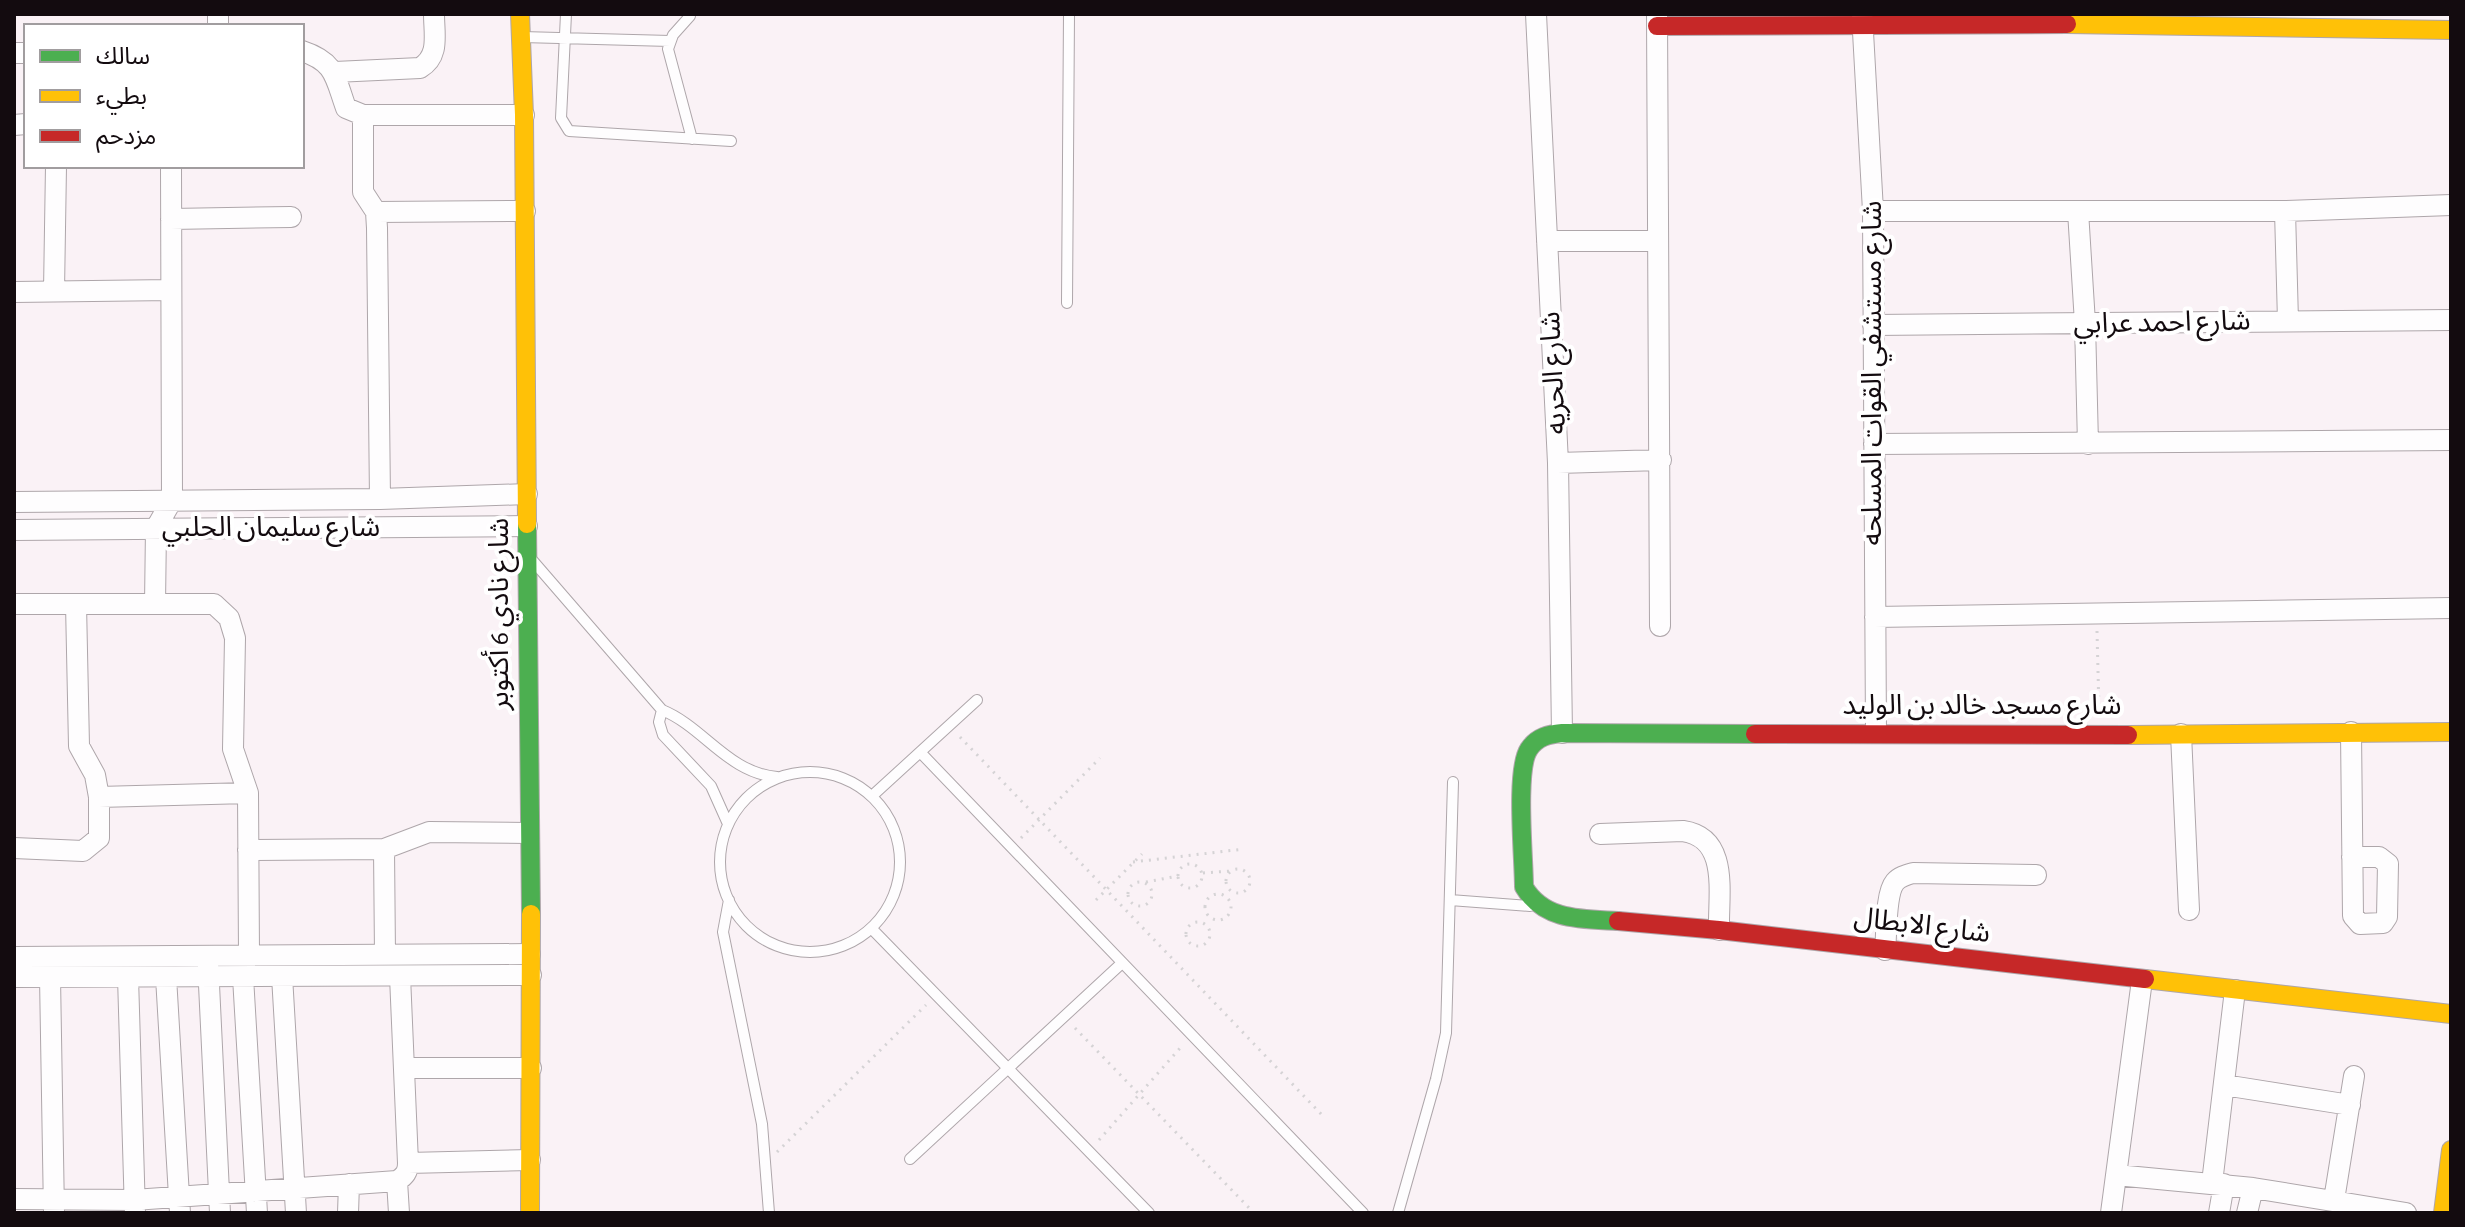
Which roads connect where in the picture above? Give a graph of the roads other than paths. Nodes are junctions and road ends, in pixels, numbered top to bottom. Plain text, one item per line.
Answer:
1 (434, 14) edge
2 (520, 14) edge
3 (566, 14) edge
4 (1069, 14) edge
5 (1536, 14) edge
6 (690, 16) edge
7 (1657, 20) edge
8 (1863, 20) edge
9 (2451, 30) edge
10 (520, 37) junction
11 (565, 38) junction
12 (670, 41) junction
13 (304, 52) edge
14 (335, 72) junction
15 (363, 115) junction
16 (524, 115) junction
17 (692, 139) junction
18 (731, 141) dead end
19 (56, 168) edge
20 (171, 168) edge
21 (2451, 205) edge
22 (525, 211) junction
23 (1873, 211) junction
24 (2078, 211) junction
25 (2285, 211) junction
26 (376, 212) junction
27 (291, 217) dead end
28 (171, 219) junction
29 (1547, 241) junction
30 (1657, 241) junction
31 (171, 290) junction
32 (54, 291) junction
33 (14, 292) edge
34 (1067, 303) dead end
35 (2451, 320) edge
36 (2288, 321) junction
37 (2085, 323) junction
38 (1873, 325) junction
39 (2451, 440) edge
40 (1874, 444) junction
41 (2088, 444) junction
42 (1661, 460) junction
43 (1558, 463) junction
44 (527, 494) junction
45 (380, 499) junction
46 (172, 500) junction
47 (14, 502) edge
48 (527, 526) junction
49 (156, 528) junction
50 (14, 530) edge
51 (527, 554) junction
52 (14, 604) edge
53 (76, 604) junction
54 (155, 604) junction
55 (2451, 608) edge
56 (1875, 617) junction
57 (1660, 626) dead end
58 (977, 700) dead end
59 (662, 710) junction
60 (2351, 732) junction
61 (2451, 732) edge
62 (1562, 733) junction
63 (1876, 733) junction
64 (2181, 734) junction
65 (920, 752) junction
66 (779, 777) junction
67 (1453, 782) dead end
68 (248, 793) junction
69 (872, 796) junction
70 (99, 797) junction
71 (728, 824) junction
72 (529, 833) junction
73 (1600, 834) dead end
74 (14, 848) edge
75 (384, 849) junction
76 (248, 850) junction
77 (2352, 857) dead end
78 (2036, 875) dead end
79 (729, 900) junction
80 (1450, 900) junction
81 (1540, 907) junction
82 (2189, 910) dead end
83 (872, 929) junction
84 (1719, 930) junction
85 (1885, 950) junction
86 (530, 954) junction
87 (249, 955) junction
88 (385, 955) junction
89 (14, 957) edge
90 (1122, 963) junction
91 (208, 966) junction
92 (531, 975) junction
93 (282, 976) junction
94 (400, 976) junction
95 (14, 977) edge
96 (50, 977) junction
97 (128, 977) junction
98 (166, 977) junction
99 (243, 977) junction
100 (2142, 980) junction
101 (2235, 990) junction
102 (2451, 1014) edge
103 (404, 1068) junction
104 (531, 1068) junction
105 (1008, 1068) junction
106 (2354, 1076) dead end
107 (2224, 1085) junction
108 (2350, 1105) junction
109 (2451, 1150) edge
110 (910, 1159) dead end
111 (530, 1160) junction
112 (402, 1172) junction
113 (2116, 1175) junction
114 (2218, 1183) junction
115 (349, 1184) junction
116 (294, 1187) junction
117 (2253, 1188) junction
118 (255, 1190) junction
119 (2334, 1200) junction
120 (16, 1203) edge
121 (220, 1203) edge
122 (180, 1205) edge
123 (54, 1206) edge
124 (94, 1206) edge
125 (135, 1207) edge
126 (257, 1213) edge
127 (296, 1213) edge
128 (348, 1213) edge
129 (399, 1213) edge
130 (530, 1213) edge
131 (769, 1213) edge
132 (1149, 1213) edge
133 (1363, 1213) edge
134 (1398, 1213) edge
135 (2111, 1213) edge
136 (2219, 1213) edge
137 (2247, 1213) edge
138 (2406, 1213) edge
139 (2443, 1213) edge

1 - 14 street
2 - 10 street, شارع نادي 6 أكتوبر
3 - 11 lane
4 - 34 lane
5 - 29 street, شارع الحريه
6 - 12 lane
7 - 8 street
7 - 30 street
8 - 9 street
8 - 23 street, شارع مستشفي القوات المسلحه
10 - 11 lane
10 - 16 street, شارع نادي 6 أكتوبر
11 - 12 lane
11 - 17 lane
12 - 17 lane
13 - 14 street
14 - 15 street
15 - 16 street
15 - 26 street
16 - 22 street, شارع نادي 6 أكتوبر
17 - 18 lane
19 - 32 street
20 - 28 street
21 - 25 street
22 - 26 street
22 - 44 street, شارع نادي 6 أكتوبر
23 - 24 street
23 - 38 street, شارع مستشفي القوات المسلحه
24 - 25 street
24 - 37 street
25 - 36 street
26 - 45 street
27 - 28 street
28 - 31 street
29 - 30 street
29 - 43 street, شارع الحريه
30 - 42 street
31 - 32 street
31 - 46 street
32 - 33 street
35 - 36 street, شارع احمد عرابي
36 - 37 street, شارع احمد عرابي
37 - 38 street, شارع احمد عرابي
37 - 41 street
38 - 40 street, شارع مستشفي القوات المسلحه
39 - 41 street
40 - 41 street
40 - 56 street, شارع مستشفي القوات المسلحه
42 - 43 street
42 - 57 street
43 - 62 street, شارع الحريه
44 - 45 street, شارع سليمان الحلبي
44 - 48 street, شارع نادي 6 أكتوبر
45 - 46 street, شارع سليمان الحلبي
46 - 47 street, شارع سليمان الحلبي
46 - 49 street
48 - 49 street, شارع سليمان الحلبي
48 - 51 street, شارع نادي 6 أكتوبر
49 - 50 street, شارع سليمان الحلبي
49 - 54 street
51 - 59 lane
51 - 72 street, شارع نادي 6 أكتوبر
52 - 53 street
53 - 54 street
53 - 70 street
54 - 68 street
55 - 56 street
56 - 63 street, شارع مستشفي القوات المسلحه
58 - 65 lane
59 - 66 lane
59 - 71 lane
60 - 61 street, شارع مسجد خالد بن الوليد
60 - 64 street, شارع مسجد خالد بن الوليد
60 - 77 street
62 - 63 street, شارع مسجد خالد بن الوليد
62 - 81 street, شارع مسجد خالد بن الوليد
63 - 64 street, شارع مسجد خالد بن الوليد
64 - 82 street
65 - 69 lane
65 - 90 lane
66 - 69 lane
66 - 71 lane
67 - 80 lane
68 - 70 street
68 - 76 street
69 - 83 lane
70 - 74 street
71 - 79 lane
72 - 75 street
72 - 86 street, شارع نادي 6 أكتوبر
73 - 84 street
75 - 76 street
75 - 88 street
76 - 87 street
78 - 85 street
79 - 83 lane
79 - 131 lane
80 - 81 lane
80 - 134 lane
81 - 84 street, شارع الابطال
83 - 105 lane
84 - 85 street, شارع الابطال
85 - 100 street, شارع الابطال
86 - 88 street
86 - 92 street, شارع نادي 6 أكتوبر
87 - 88 street
87 - 91 street
89 - 91 street
90 - 105 lane
90 - 133 lane
91 - 98 street
91 - 99 street
91 - 121 street
92 - 94 street
92 - 104 street, شارع نادي 6 أكتوبر
93 - 94 street
93 - 99 street
93 - 116 street
94 - 103 street
95 - 96 street
96 - 97 street
96 - 123 street
97 - 98 street
97 - 125 street
98 - 122 street
99 - 118 street
100 - 101 street, شارع الابطال
100 - 113 street
101 - 102 street, شارع الابطال
101 - 107 street
103 - 104 street
103 - 112 street
104 - 111 street, شارع نادي 6 أكتوبر
105 - 110 lane
105 - 132 lane
106 - 108 street
107 - 108 street
107 - 114 street
108 - 119 street
109 - 139 street
111 - 112 street
111 - 130 street, شارع نادي 6 أكتوبر
112 - 115 street
112 - 129 street
113 - 114 street
113 - 135 street
114 - 117 street
114 - 136 street
115 - 116 street
115 - 128 street
116 - 118 street
116 - 127 street
117 - 119 street
117 - 137 street
118 - 121 street
118 - 126 street
119 - 138 street
120 - 123 street
121 - 122 street
122 - 125 street
123 - 124 street
124 - 125 street

